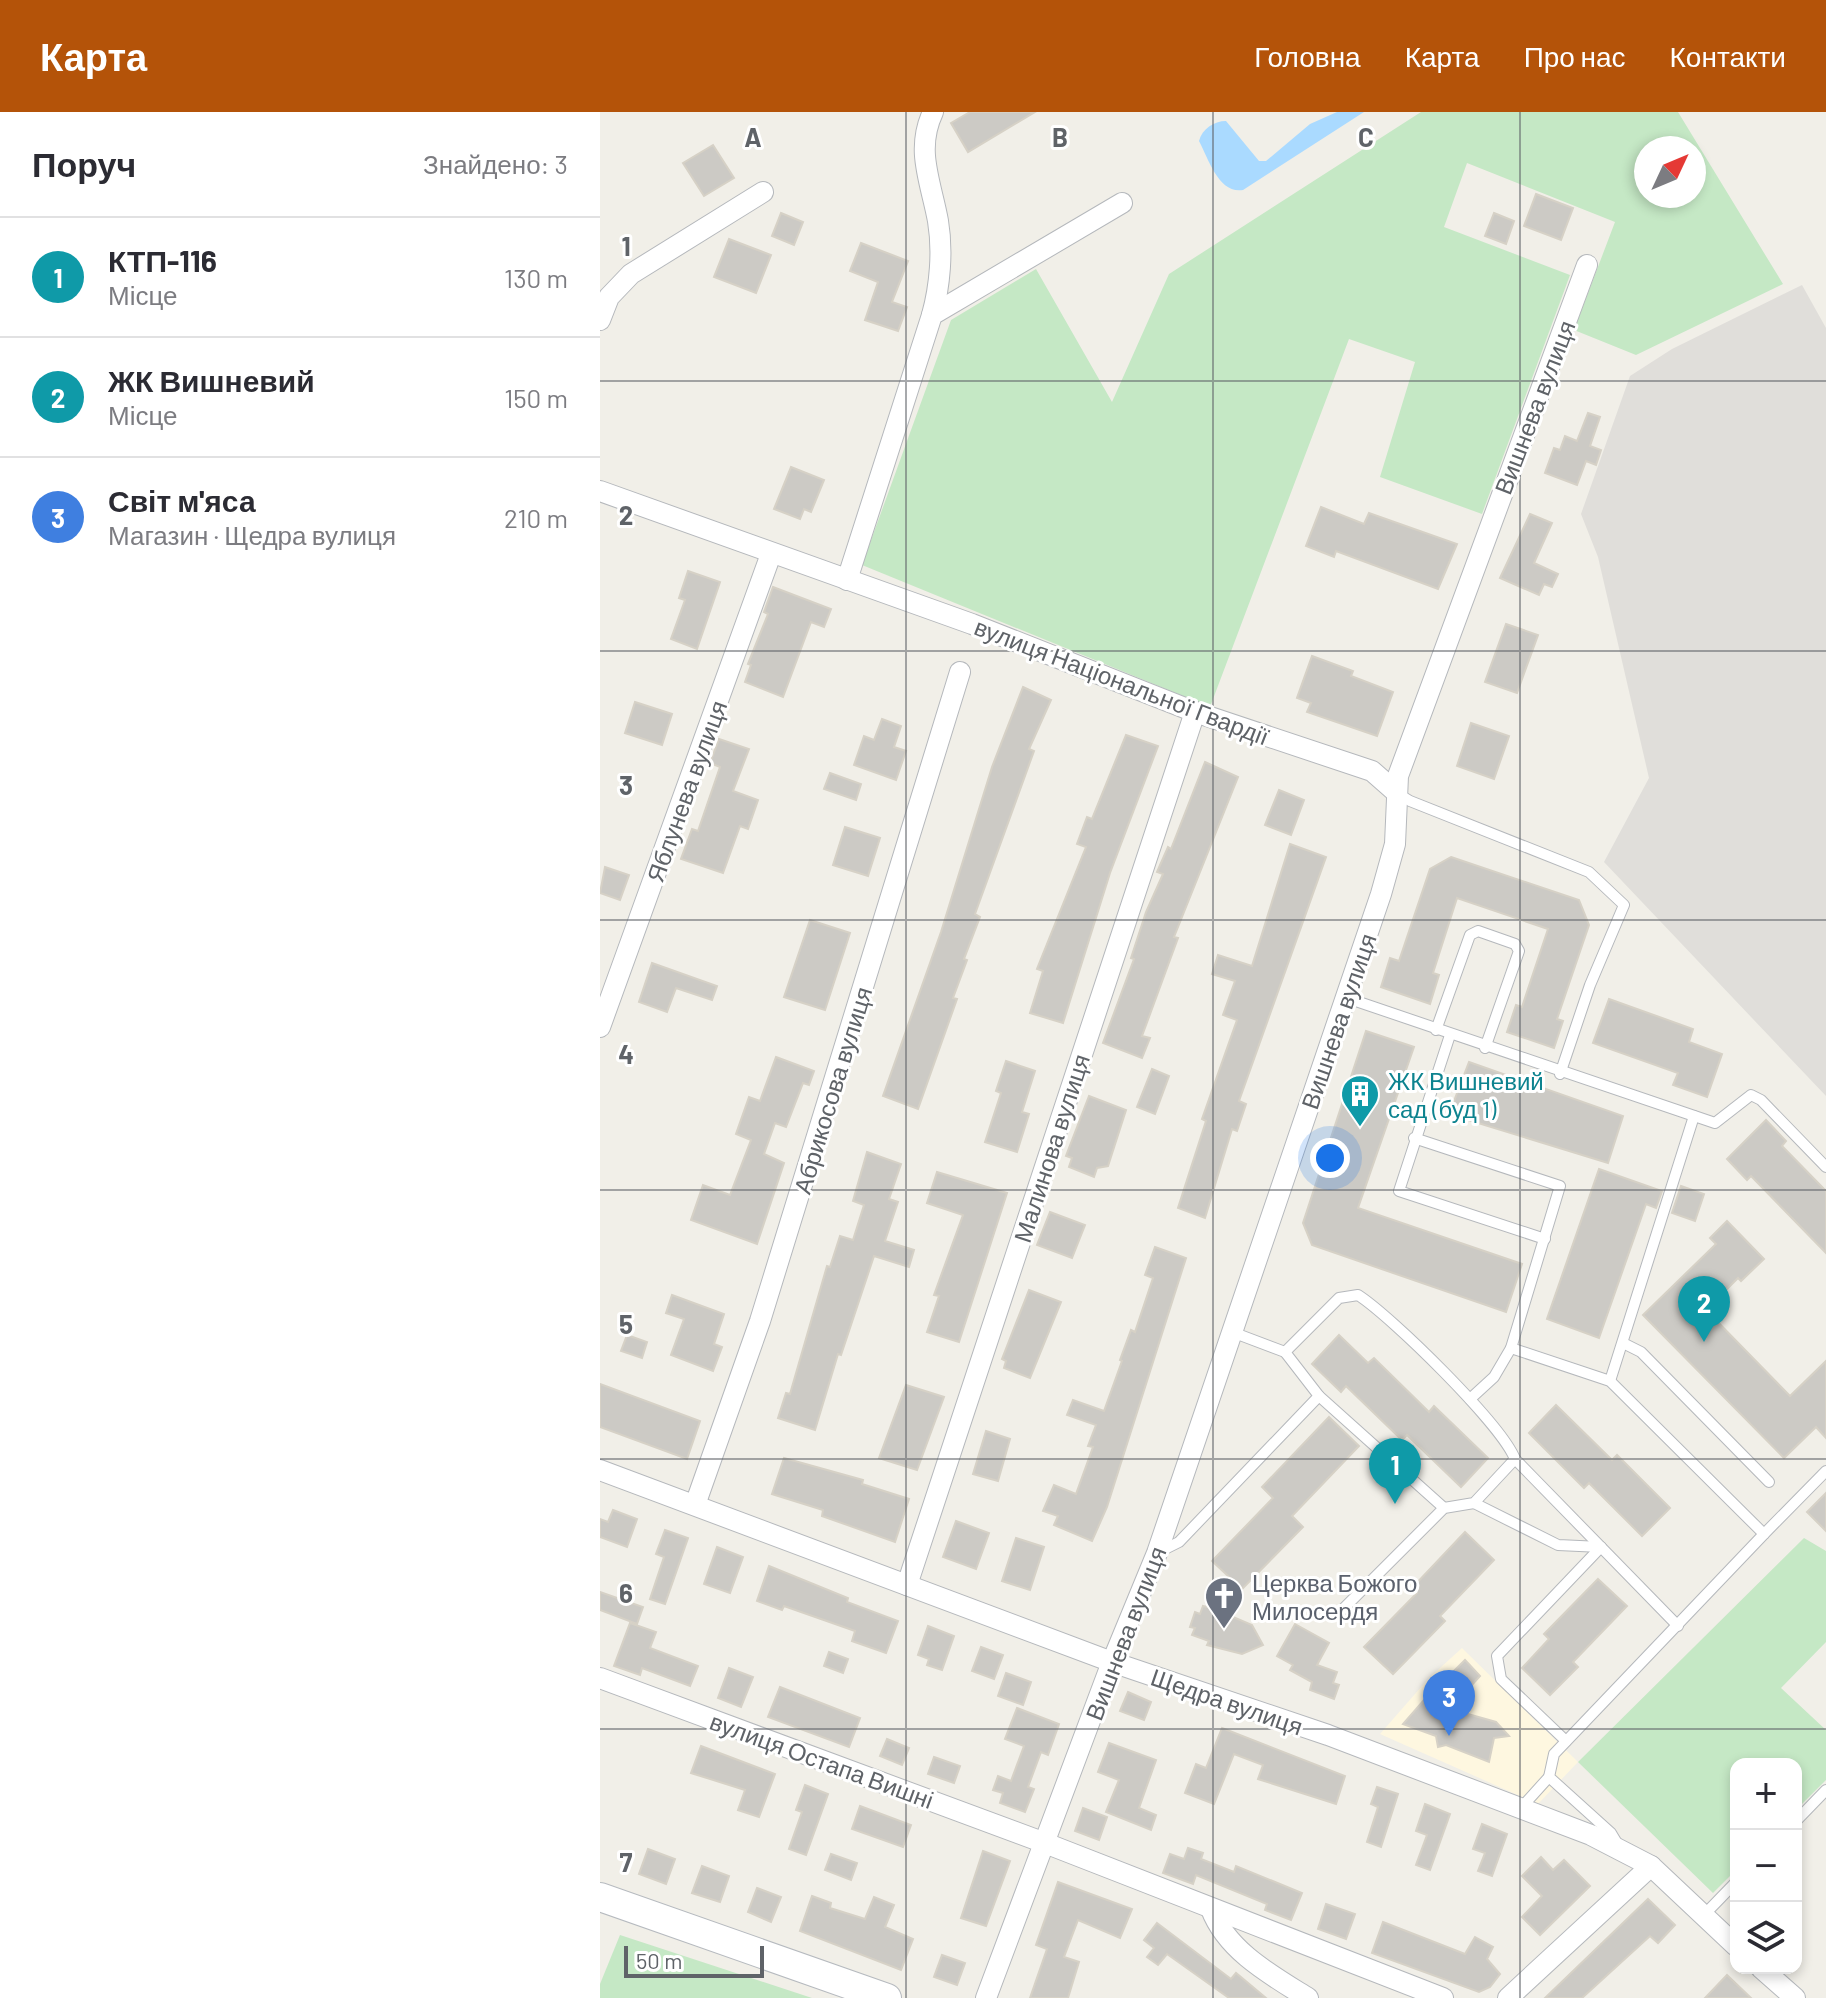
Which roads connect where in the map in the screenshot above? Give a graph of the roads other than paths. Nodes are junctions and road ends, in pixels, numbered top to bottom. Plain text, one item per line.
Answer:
1 (933, 112) edge
2 (763, 192) dead end
3 (1122, 203) dead end
4 (1587, 265) dead end
5 (932, 315) junction
6 (600, 320) edge
7 (600, 491) edge
8 (771, 554) junction
9 (847, 580) junction
10 (960, 672) dead end
11 (1195, 712) junction
12 (1397, 793) junction
13 (1347, 998) junction
14 (600, 1027) edge
15 (1436, 1030) junction
16 (1450, 1035) junction
17 (1485, 1048) junction
18 (1560, 1074) junction
19 (1694, 1116) junction
20 (1414, 1138) junction
21 (1826, 1167) edge
22 (1545, 1239) junction
23 (1232, 1332) junction
24 (1623, 1343) junction
25 (1511, 1348) junction
26 (1285, 1352) junction
27 (1610, 1381) junction
28 (1319, 1396) junction
29 (1470, 1399) junction
30 (1515, 1459) junction
31 (600, 1470) edge
32 (1826, 1471) edge
33 (1769, 1482) dead end
34 (1474, 1503) junction
35 (695, 1505) junction
36 (1444, 1508) junction
37 (1764, 1534) junction
38 (1601, 1547) junction
39 (1157, 1553) junction
40 (907, 1585) junction
41 (1341, 1611) dead end
42 (1678, 1626) junction
43 (1112, 1662) junction
44 (600, 1678) edge
45 (1566, 1741) junction
46 (1549, 1777) junction
47 (1826, 1790) edge
48 (1521, 1808) junction
49 (1802, 1815) edge
50 (1045, 1843) junction
51 (1620, 1849) junction
52 (1651, 1866) junction
53 (1730, 1888) edge
54 (600, 1897) edge
55 (1211, 1909) junction
56 (1703, 1916) junction
57 (1730, 1941) edge
58 (1768, 1974) edge
59 (887, 1998) edge
60 (986, 1998) edge
61 (1308, 1998) edge
62 (1443, 1998) edge
63 (1508, 1998) edge
64 (1795, 1998) edge

1 - 5 street
2 - 6 street
3 - 5 street
4 - 12 street, Вишнева вулиця
5 - 9 street
7 - 8 street, вулиця Національної Гвардії
8 - 9 street, вулиця Національної Гвардії
8 - 14 street, Яблунева вулиця
9 - 11 street, вулиця Національної Гвардії
10 - 35 street, Абрикосова вулиця
11 - 12 street, вулиця Національної Гвардії
11 - 40 street, Малинова вулиця
12 - 13 street, Вишнева вулиця
12 - 18 lane, вулиця Національної Гвардії
13 - 15 lane
13 - 23 street, Вишнева вулиця
15 - 16 lane
15 - 17 lane
16 - 17 lane
16 - 20 lane
17 - 18 lane
18 - 19 lane
19 - 21 lane
19 - 24 lane
20 - 22 lane
20 - 22 lane
22 - 25 lane
23 - 26 lane
23 - 39 street, Вишнева вулиця
24 - 27 lane
24 - 33 lane
25 - 27 lane
25 - 29 lane
26 - 28 lane
26 - 29 lane
27 - 37 lane
28 - 36 lane
28 - 39 lane
29 - 30 lane
30 - 34 lane
30 - 38 lane
31 - 35 street, Щедра вулиця
32 - 37 lane
34 - 36 lane
34 - 38 lane
35 - 40 street, Щедра вулиця
36 - 41 lane
37 - 42 lane
38 - 42 lane
38 - 45 lane
39 - 43 street, Вишнева вулиця
40 - 43 street, Щедра вулиця
42 - 45 lane
43 - 48 street, Щедра вулиця
43 - 50 street, Вишнева вулиця
44 - 50 street, вулиця Остапа Вишні
45 - 46 lane
46 - 48 lane
46 - 51 lane
47 - 49 lane
48 - 51 street, Щедра вулиця
50 - 55 street, вулиця Остапа Вишні
50 - 60 street, Вишнева вулиця
51 - 52 street, Щедра вулиця
52 - 56 street, Щедра вулиця
52 - 63 street
53 - 56 lane
54 - 59 street
55 - 61 street
55 - 62 street, вулиця Остапа Вишні
56 - 57 street, Щедра вулиця
58 - 64 street

